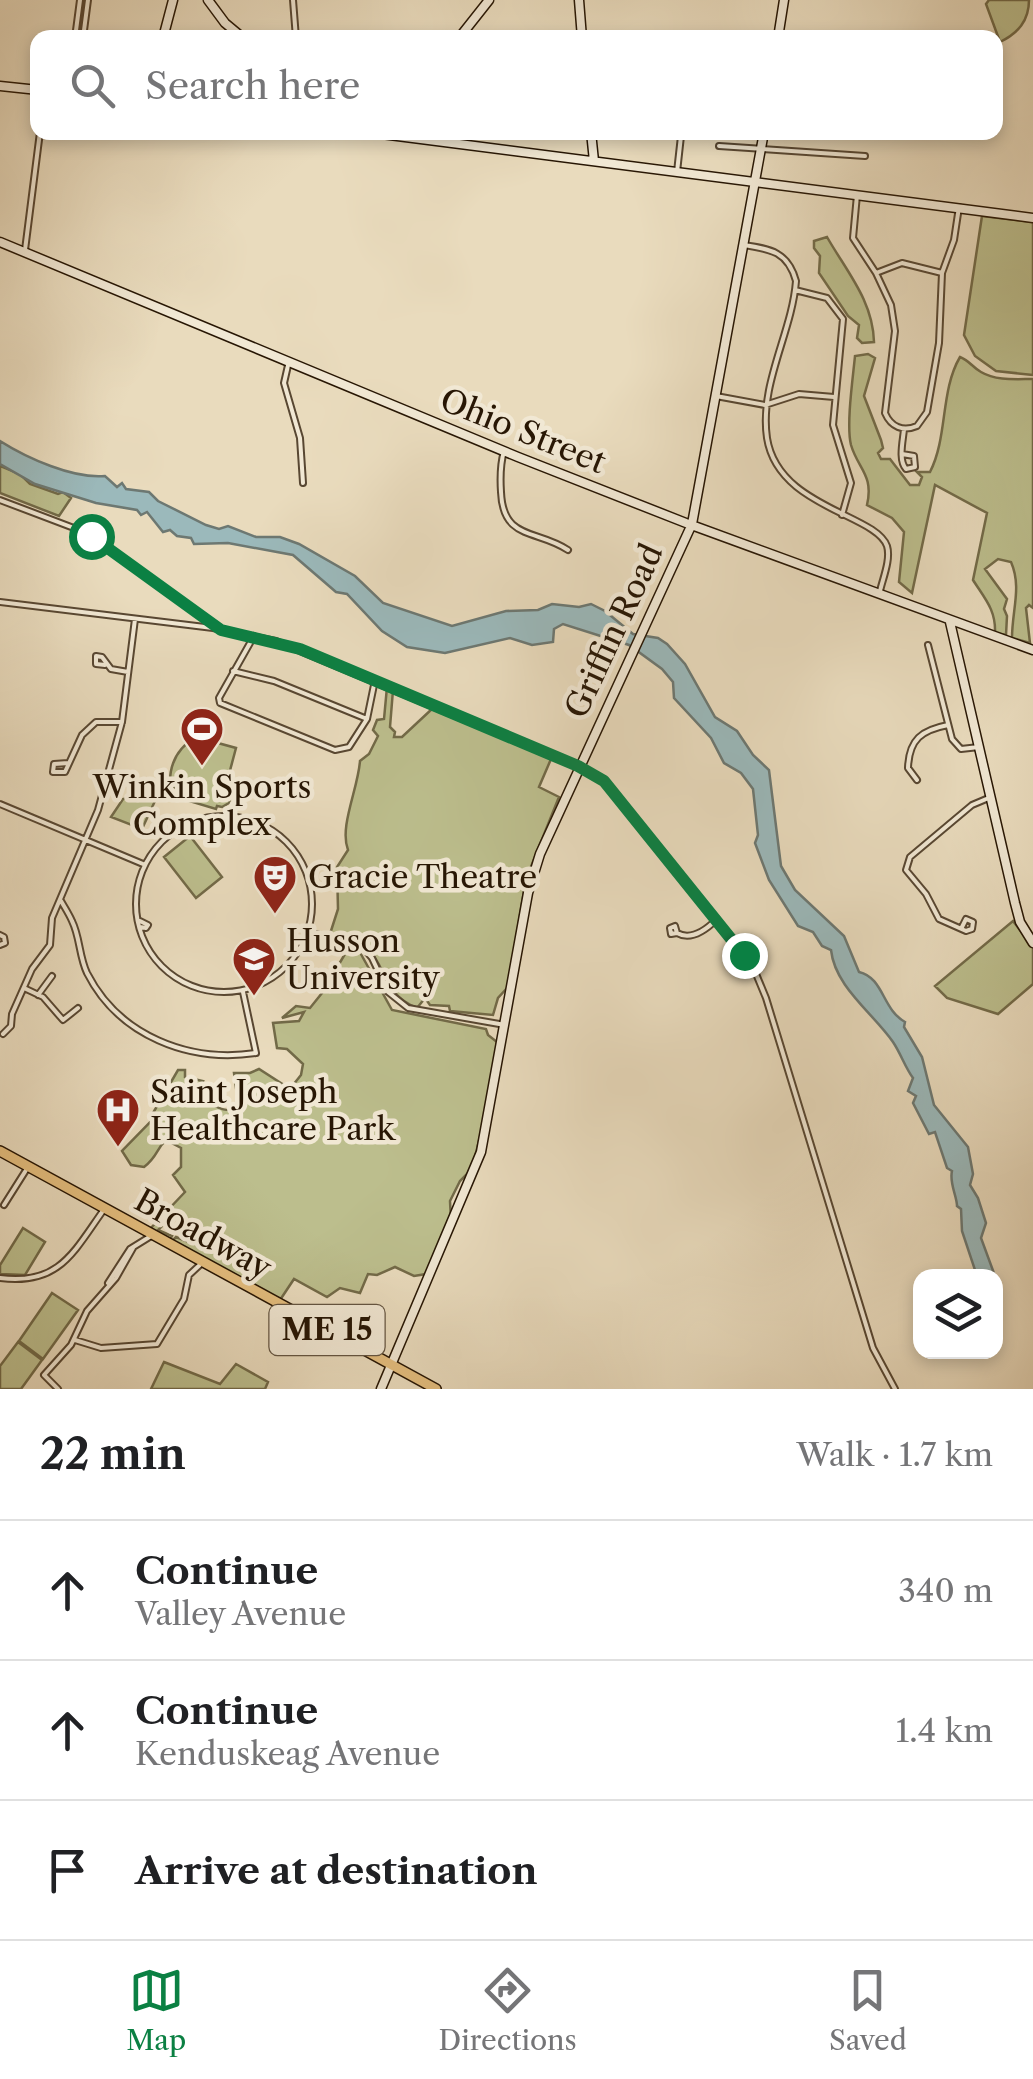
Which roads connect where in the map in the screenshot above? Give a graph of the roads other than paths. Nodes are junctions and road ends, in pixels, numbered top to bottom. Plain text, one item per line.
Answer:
1 (80, 0) edge
2 (88, 0) edge
3 (172, 0) edge
4 (210, 0) edge
5 (293, 0) edge
6 (489, 0) edge
7 (576, 0) edge
8 (784, 0) edge
9 (77, 30) edge
10 (84, 30) edge
11 (165, 30) edge
12 (235, 30) edge
13 (295, 30) edge
14 (465, 30) edge
15 (578, 30) edge
16 (779, 30) edge
17 (0, 86) edge
18 (30, 89) edge
19 (39, 140) edge
20 (428, 140) edge
21 (589, 140) edge
22 (681, 140) edge
23 (762, 140) edge
24 (719, 146) dead end
25 (761, 148) junction
26 (866, 156) dead end
27 (591, 161) junction
28 (677, 172) junction
29 (755, 182) junction
30 (857, 195) junction
31 (959, 208) junction
32 (1033, 218) edge
33 (0, 242) edge
34 (744, 246) junction
35 (25, 250) junction
36 (942, 272) junction
37 (876, 273) junction
38 (795, 290) junction
39 (290, 362) junction
40 (716, 396) junction
41 (834, 397) junction
42 (766, 405) junction
43 (904, 429) junction
44 (504, 451) junction
45 (902, 454) dead end
46 (304, 483) dead end
47 (0, 500) edge
48 (842, 515) junction
49 (692, 524) junction
50 (568, 550) dead end
51 (879, 595) junction
52 (0, 602) edge
53 (135, 619) junction
54 (950, 622) junction
55 (221, 630) junction
56 (254, 636) junction
57 (928, 645) dead end
58 (1033, 650) edge
59 (105, 665) dead end
60 (233, 670) junction
61 (128, 672) junction
62 (375, 680) junction
63 (368, 719) junction
64 (122, 722) junction
65 (948, 725) junction
66 (979, 747) junction
67 (68, 763) dead end
68 (578, 766) junction
69 (918, 780) dead end
70 (990, 798) junction
71 (0, 804) edge
72 (86, 840) junction
73 (145, 865) junction
74 (62, 901) junction
75 (717, 920) junction
76 (962, 927) dead end
77 (307, 932) junction
78 (676, 933) dead end
79 (0, 935) edge
80 (1033, 943) edge
81 (0, 945) edge
82 (52, 976) dead end
83 (24, 988) junction
84 (242, 990) junction
85 (38, 994) junction
86 (78, 1008) dead end
87 (506, 1023) junction
88 (3, 1034) dead end
89 (0, 1151) edge
90 (28, 1167) junction
91 (4, 1204) dead end
92 (105, 1208) junction
93 (148, 1233) junction
94 (139, 1244) junction
95 (200, 1260) junction
96 (0, 1278) edge
97 (74, 1340) junction
98 (391, 1365) junction
99 (58, 1389) edge
100 (380, 1389) edge
101 (436, 1389) edge
102 (894, 1389) edge

1 - 9 street
2 - 10 street
3 - 11 main road
4 - 12 main road
5 - 13 street
6 - 14 main road
7 - 15 main road
8 - 16 main road
17 - 18 main road
19 - 35 street
20 - 27 main road
21 - 27 main road
22 - 28 street
23 - 25 main road, Griffin Road
24 - 25 street
25 - 26 street
25 - 29 main road, Griffin Road
27 - 28 main road
28 - 29 main road
29 - 30 main road
29 - 34 main road, Griffin Road
30 - 31 main road
30 - 37 street
31 - 32 main road
31 - 36 street
33 - 35 main road, Ohio Street
34 - 38 street
34 - 40 main road, Griffin Road
35 - 39 main road, Ohio Street
36 - 37 street
36 - 43 street
37 - 43 street
38 - 41 street
38 - 42 street
39 - 44 main road, Ohio Street
39 - 46 street
40 - 42 street
40 - 49 main road, Griffin Road
41 - 42 street
41 - 48 street
42 - 48 street
43 - 45 street
44 - 49 main road, Ohio Street
44 - 50 street
47 - 55 street
48 - 51 street
49 - 51 main road, Ohio Street
49 - 68 main road, Griffin Road
51 - 54 main road, Ohio Street
52 - 53 street
53 - 55 street
53 - 61 street
54 - 58 main road, Ohio Street
54 - 66 main road
55 - 56 street
56 - 60 street
56 - 62 street
57 - 65 street
59 - 61 street
60 - 63 street
60 - 63 street
61 - 64 street
62 - 63 street
62 - 68 street
64 - 67 street
64 - 72 street
65 - 66 street
65 - 69 street
66 - 70 main road
68 - 75 street
68 - 87 main road, Griffin Road
70 - 76 street
70 - 80 main road
71 - 72 street
72 - 73 street
72 - 74 street
73 - 77 street
73 - 84 street
74 - 83 street
74 - 84 street
75 - 78 street
75 - 102 street
77 - 84 street
77 - 87 street
79 - 81 street
82 - 85 street
83 - 85 street
83 - 88 street
85 - 86 street
87 - 98 main road, Griffin Road
89 - 90 main road, Broadway / ME 15
90 - 91 street
90 - 92 main road, Broadway / ME 15
92 - 93 main road, Broadway / ME 15
92 - 96 street
93 - 94 street
93 - 94 street
93 - 95 main road, Broadway / ME 15
94 - 97 street
95 - 97 street
95 - 98 main road, Broadway / ME 15
97 - 99 street
98 - 100 main road, Griffin Road
98 - 101 main road, Broadway / ME 15

